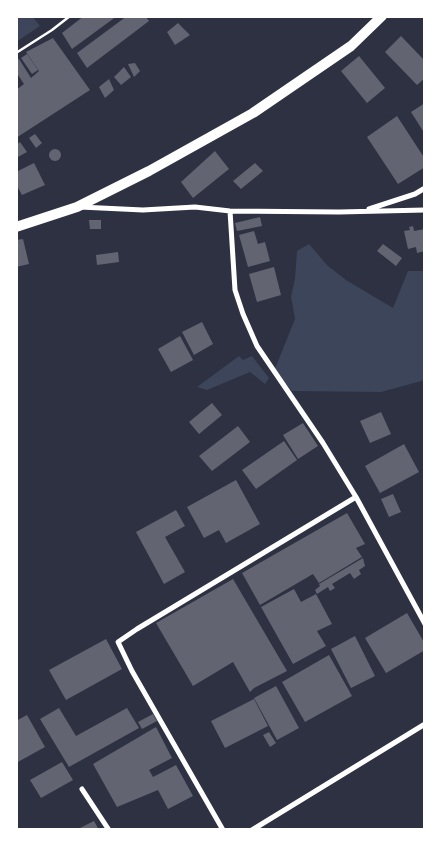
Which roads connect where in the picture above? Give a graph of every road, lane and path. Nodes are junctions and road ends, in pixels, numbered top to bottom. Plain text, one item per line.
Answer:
1 (70, 16) edge
2 (382, 16) edge
3 (16, 53) edge
4 (425, 188) edge
5 (77, 207) junction
6 (425, 210) edge
7 (230, 211) junction
8 (361, 211) junction
9 (16, 226) edge
10 (356, 497) junction
11 (425, 624) edge
12 (425, 724) edge
13 (82, 789) dead end
14 (108, 830) edge
15 (223, 830) edge
16 (252, 830) edge

1 - 3 path
2 - 5 main road
4 - 8 street
5 - 7 street
5 - 9 main road
6 - 8 street
7 - 8 street
7 - 10 street
10 - 11 street
10 - 15 street
12 - 16 street
13 - 14 street

